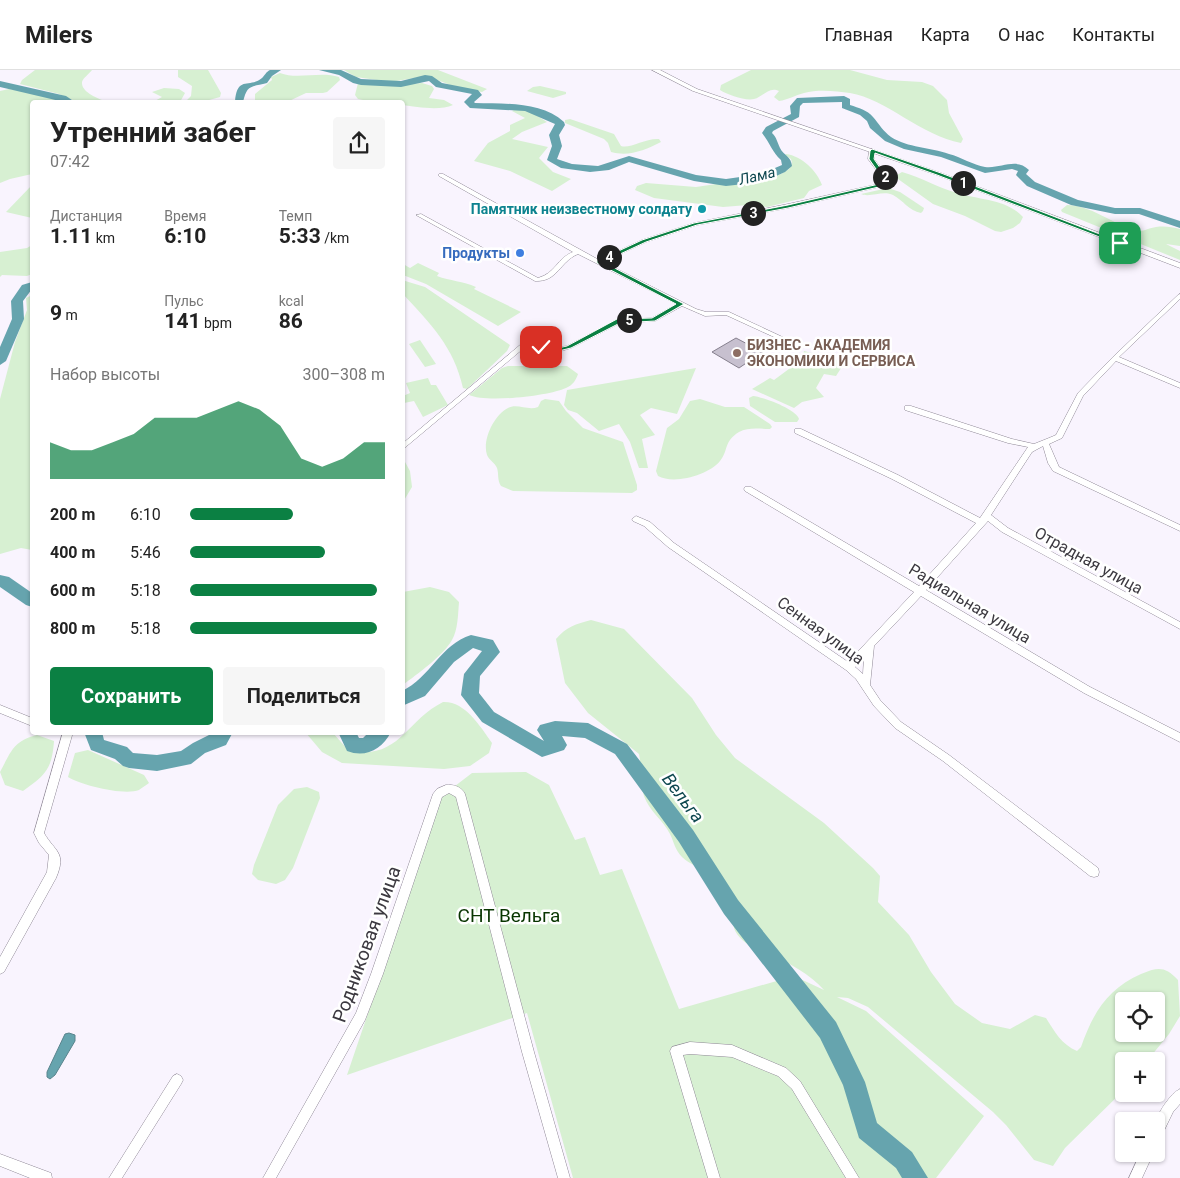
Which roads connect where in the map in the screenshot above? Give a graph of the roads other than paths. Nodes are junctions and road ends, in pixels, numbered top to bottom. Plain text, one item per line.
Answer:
1 (654, 70) edge
2 (872, 151) junction
3 (441, 175) dead end
4 (419, 215) dead end
5 (578, 252) junction
6 (599, 262) junction
7 (1180, 266) edge
8 (1180, 296) edge
9 (681, 304) junction
10 (789, 342) dead end
11 (1115, 358) junction
12 (1180, 386) edge
13 (908, 408) dead end
14 (798, 431) dead end
15 (1045, 443) junction
16 (405, 445) edge
17 (1034, 446) junction
18 (748, 489) dead end
19 (636, 519) dead end
20 (984, 519) junction
21 (1180, 528) edge
22 (920, 592) junction
23 (1180, 626) edge
24 (870, 644) junction
25 (849, 667) junction
26 (866, 685) junction
27 (0, 709) edge
28 (30, 721) edge
29 (67, 735) edge
30 (1180, 738) edge
31 (1094, 872) dead end
32 (0, 968) edge
33 (177, 1080) dead end
34 (1180, 1097) edge
35 (1165, 1116) edge
36 (0, 1160) edge
37 (1143, 1162) edge
38 (46, 1178) edge
39 (115, 1178) edge
40 (270, 1178) edge
41 (564, 1178) edge
42 (714, 1178) edge
43 (853, 1178) edge
44 (1134, 1178) edge

1 - 2 main road
2 - 6 street
2 - 7 main road
3 - 5 street
4 - 5 street
5 - 6 street
6 - 9 street
8 - 11 street
9 - 10 street
9 - 16 street
11 - 12 street
11 - 15 street
13 - 17 street
14 - 20 street, Отрадная улица
15 - 17 street
15 - 21 street
17 - 20 street
18 - 22 street, Радиальная улица
19 - 25 street, Сенная улица
20 - 22 street
20 - 23 street, Отрадная улица
22 - 24 street
22 - 30 street, Радиальная улица
24 - 25 street
24 - 26 street
25 - 26 street, Сенная улица
26 - 31 street, Сенная улица
27 - 28 street
29 - 32 street
33 - 39 street
34 - 35 street
36 - 38 street
37 - 44 street
40 - 41 street, Родниковая улица
42 - 43 street

